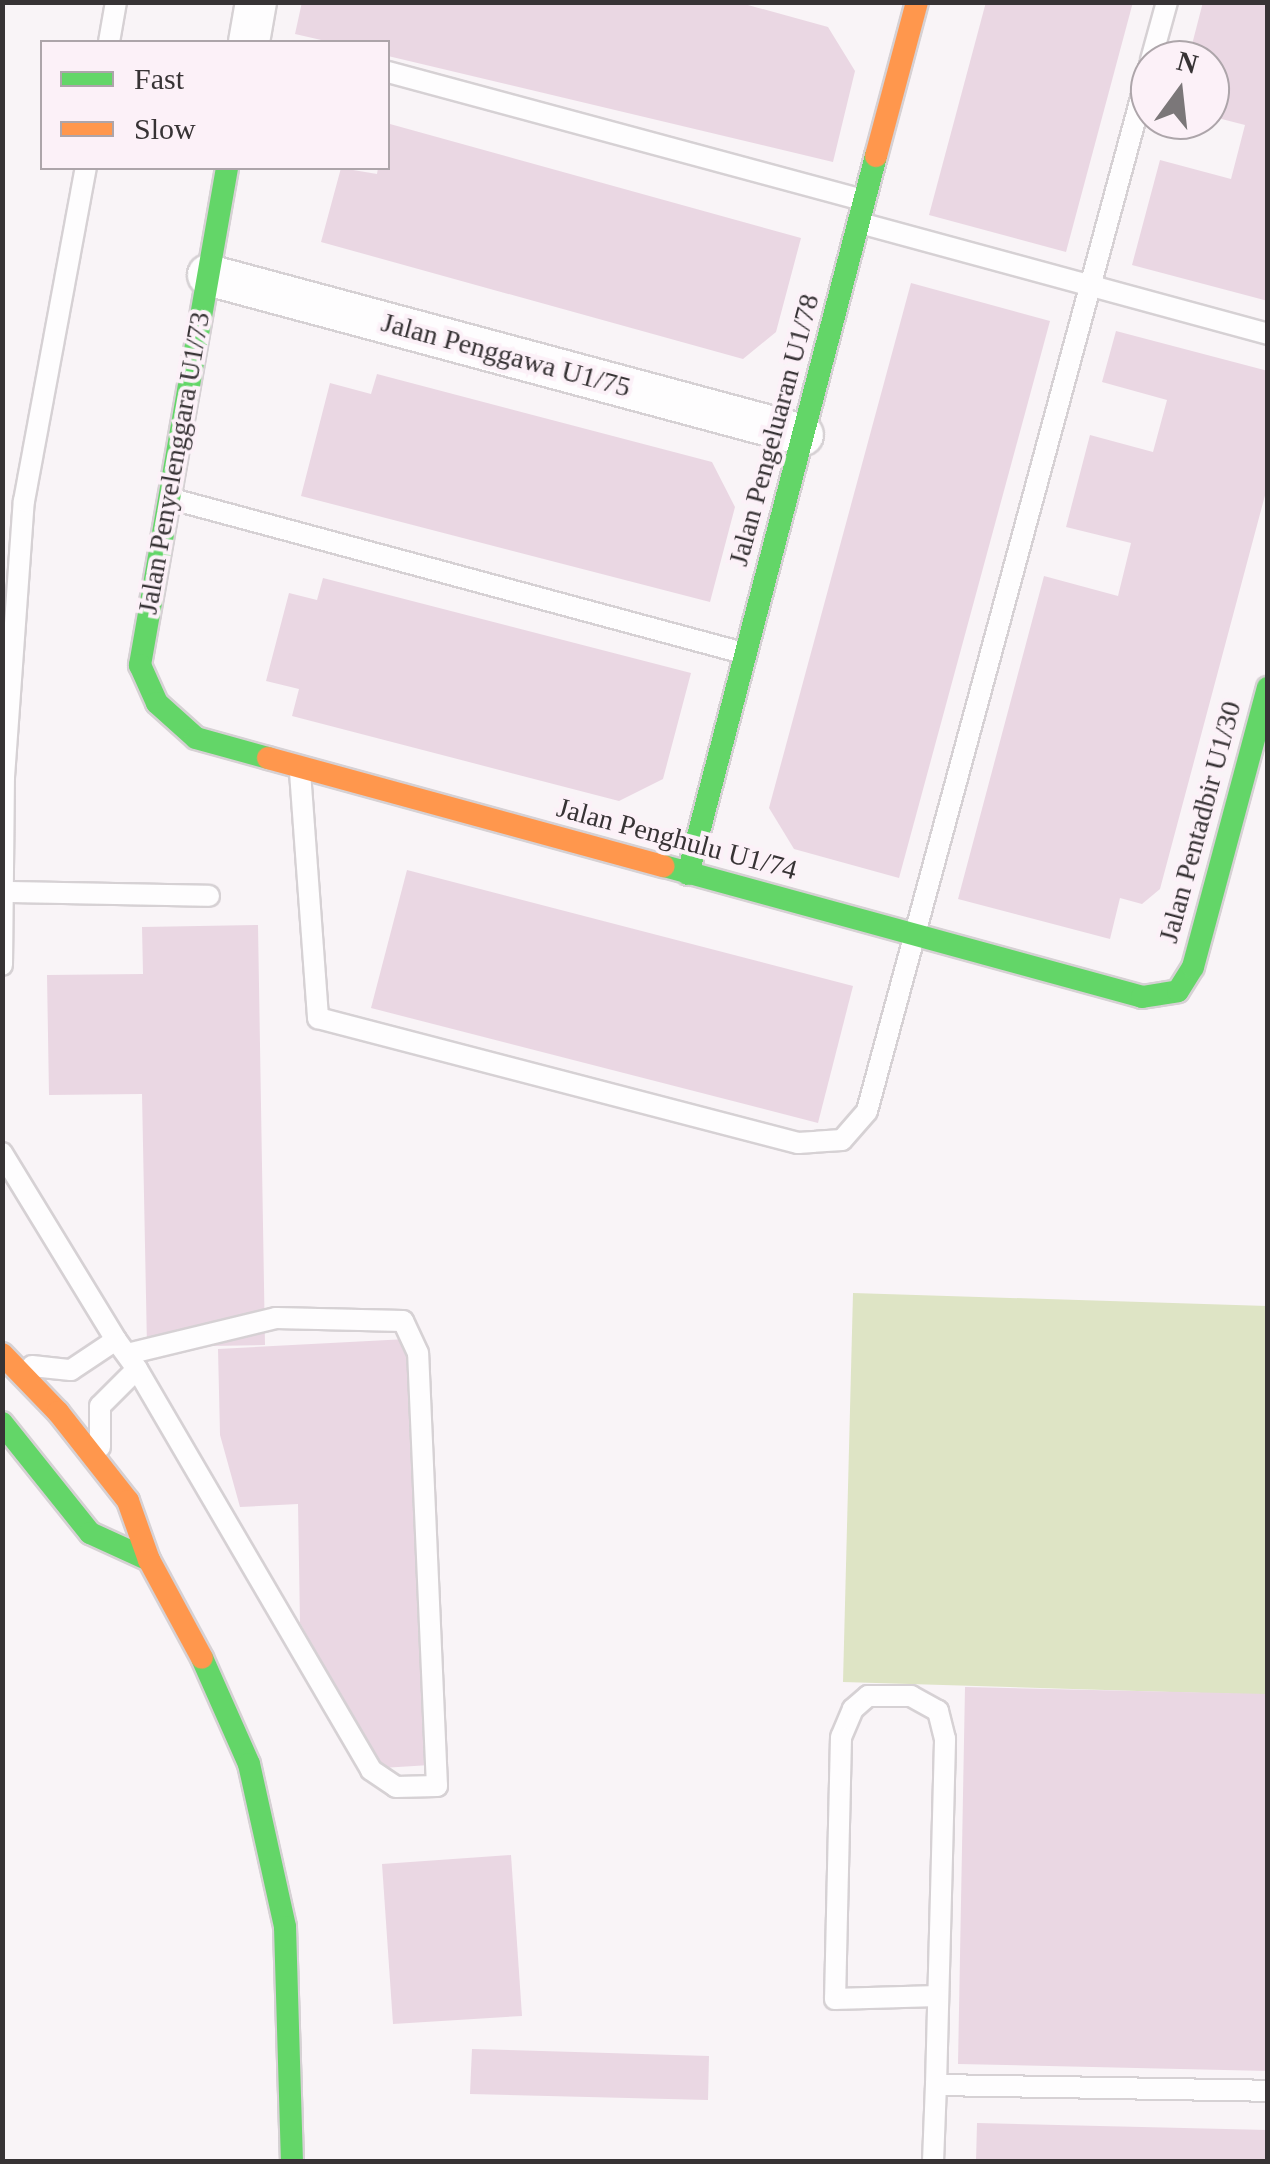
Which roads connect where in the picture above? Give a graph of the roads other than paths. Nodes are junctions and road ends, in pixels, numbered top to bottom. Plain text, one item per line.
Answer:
1 (116, 2) edge
2 (917, 2) edge
3 (1167, 2) edge
4 (109, 40) edge
5 (1157, 40) edge
6 (390, 73) edge
7 (1130, 139) edge
8 (86, 170) edge
9 (227, 170) edge
10 (862, 212) junction
11 (208, 274) junction
12 (1090, 286) junction
13 (1268, 334) edge
14 (804, 435) junction
15 (166, 497) junction
16 (745, 654) junction
17 (1268, 688) edge
18 (196, 738) joint
19 (300, 767) junction
20 (688, 874) junction
21 (6, 892) junction
22 (209, 896) dead end
23 (914, 936) junction
24 (2, 965) edge
25 (1142, 997) joint
26 (2, 1153) edge
27 (127, 1355) junction
28 (6, 1357) edge
29 (2, 1423) edge
30 (100, 1461) junction
31 (149, 1560) junction
32 (937, 1996) junction
33 (936, 2084) junction
34 (1268, 2091) edge
35 (292, 2162) edge
36 (933, 2162) edge

1 - 4 lane
2 - 10 street, Jalan Pengeluaran U1/78
3 - 5 lane
6 - 10 lane
7 - 12 lane
8 - 21 lane
9 - 11 street, Jalan Penyelenggara U1/73
10 - 12 lane
10 - 14 street, Jalan Pengeluaran U1/78
11 - 14 street, Jalan Penggawa U1/75
11 - 15 street, Jalan Penyelenggara U1/73
12 - 13 lane
12 - 23 lane
14 - 16 street, Jalan Pengeluaran U1/78
15 - 16 lane
15 - 18 street, Jalan Penyelenggara U1/73
16 - 20 street, Jalan Pengeluaran U1/78
17 - 25 street, Jalan Pentadbir U1/30
18 - 19 street, Jalan Penghulu U1/74
19 - 20 street, Jalan Penghulu U1/74
19 - 23 lane
20 - 23 street, Jalan Penghulu U1/74
21 - 22 lane
21 - 24 lane
23 - 25 street, Jalan Penghulu U1/74
26 - 27 lane
27 - 27 lane
27 - 28 lane
27 - 30 lane
28 - 30 street
29 - 31 street
30 - 31 street
31 - 35 street
32 - 32 lane
32 - 33 lane
33 - 34 lane
33 - 36 lane

